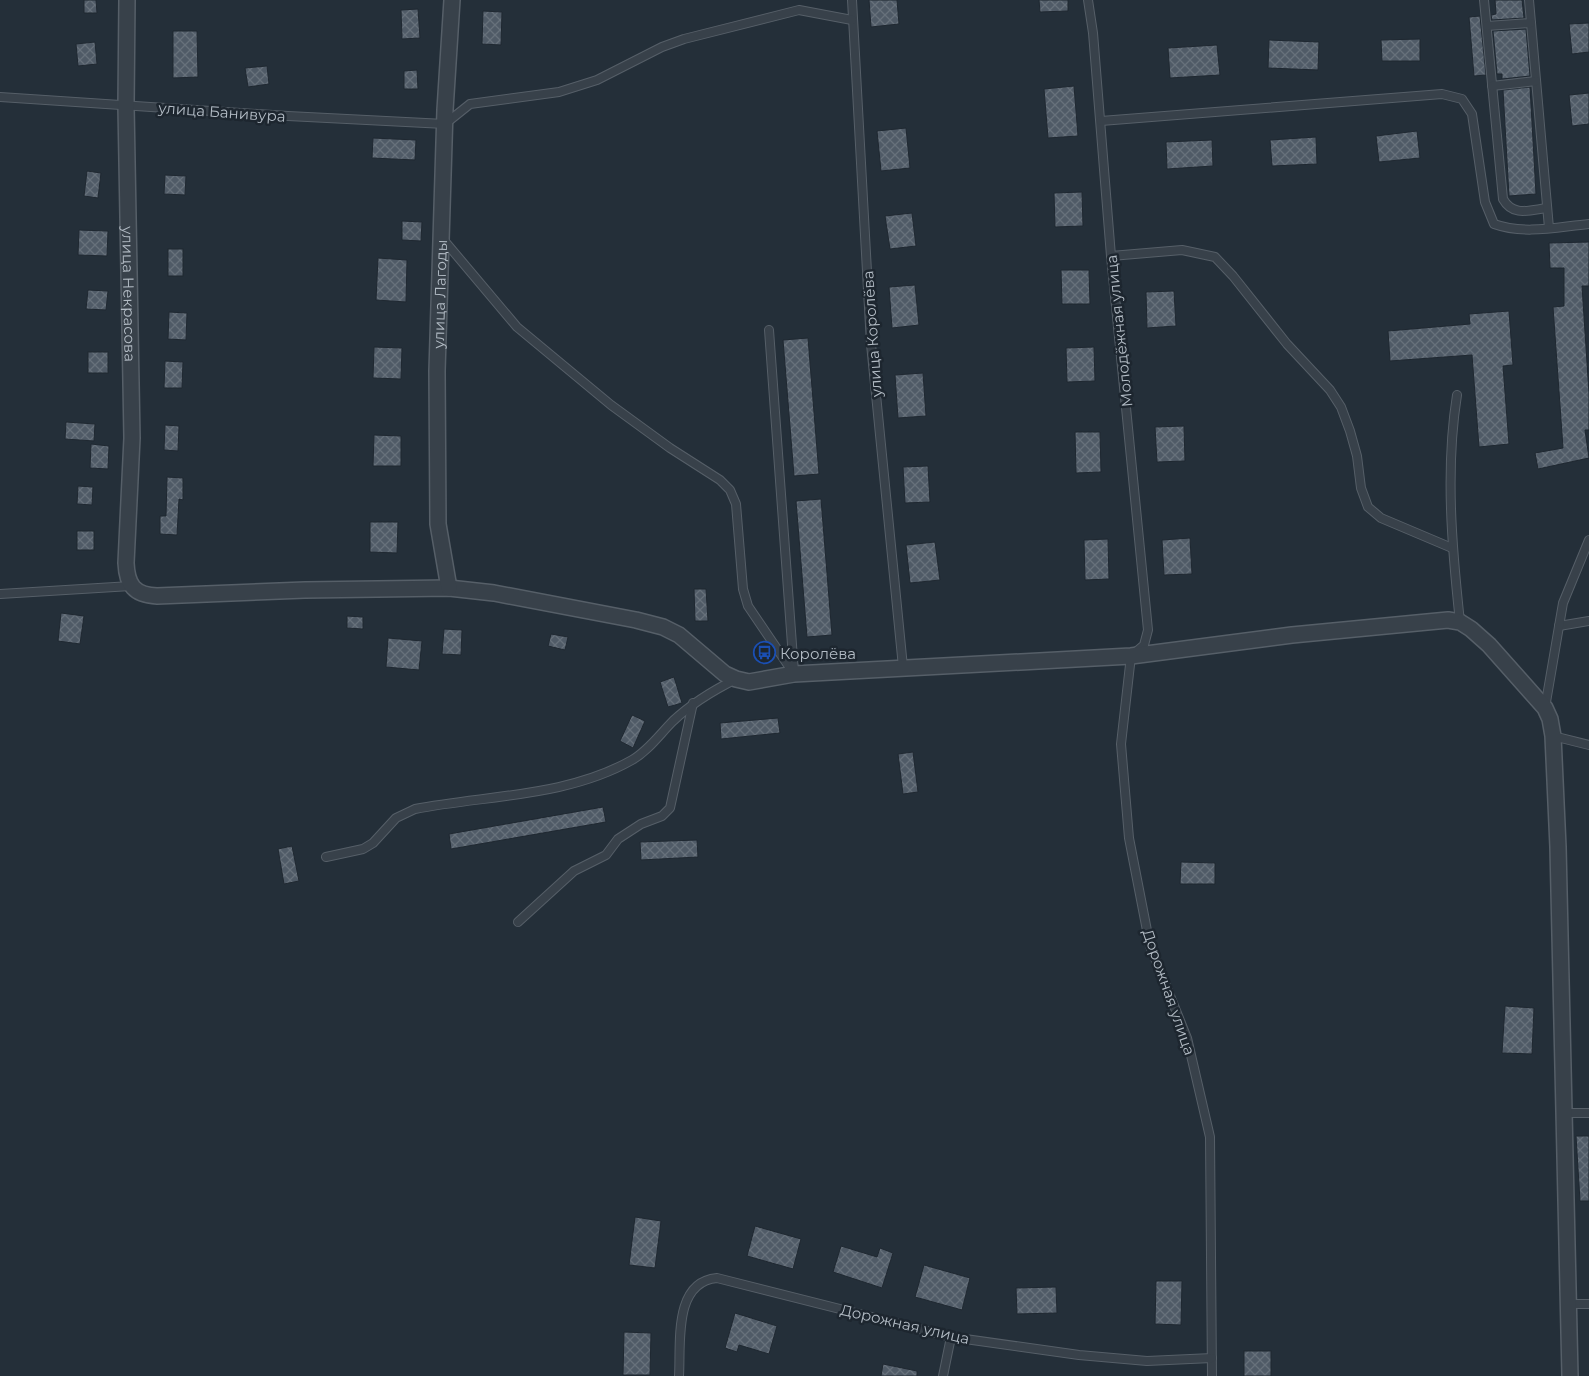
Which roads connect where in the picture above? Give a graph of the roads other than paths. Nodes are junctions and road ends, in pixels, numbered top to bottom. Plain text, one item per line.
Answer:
1 (127, 0) edge
2 (452, 0) edge
3 (852, 0) edge
4 (1088, 0) edge
5 (1484, 0) edge
6 (1529, 0) edge
7 (852, 20) junction
8 (1531, 23) junction
9 (1486, 26) junction
10 (1536, 81) junction
11 (1492, 86) junction
12 (0, 97) edge
13 (126, 106) junction
14 (1101, 120) junction
15 (445, 124) junction
16 (1548, 208) junction
17 (1589, 224) edge
18 (1549, 228) junction
19 (442, 238) junction
20 (1111, 256) junction
21 (769, 330) dead end
22 (1457, 395) dead end
23 (1589, 540) edge
24 (1452, 548) junction
25 (131, 586) junction
26 (449, 588) junction
27 (0, 594) edge
28 (1589, 621) edge
29 (1460, 622) junction
30 (1559, 626) junction
31 (1131, 656) junction
32 (903, 667) junction
33 (794, 674) junction
34 (736, 679) junction
35 (693, 703) junction
36 (1545, 708) junction
37 (1553, 736) junction
38 (1589, 745) edge
39 (326, 857) dead end
40 (518, 922) dead end
41 (1564, 1113) junction
42 (1589, 1113) edge
43 (1569, 1304) junction
44 (1589, 1304) edge
45 (951, 1337) junction
46 (1212, 1358) junction
47 (678, 1376) edge
48 (943, 1376) edge
49 (1212, 1376) edge
50 (1570, 1376) edge

1 - 13 street, улица Некрасова
2 - 15 street, улица Лагоды
3 - 7 lane, улица Королёва
4 - 14 lane, Молодёжная улица
5 - 9 lane
6 - 8 lane
7 - 15 lane
7 - 32 lane, улица Королёва
8 - 9 lane
8 - 10 lane
9 - 11 lane
10 - 11 lane
10 - 16 lane
11 - 16 lane
12 - 13 lane, улица Банивура
13 - 15 lane, улица Банивура
13 - 25 street, улица Некрасова
14 - 18 lane
14 - 20 lane, Молодёжная улица
15 - 19 street, улица Лагоды
16 - 18 lane
17 - 18 lane
19 - 26 street, улица Лагоды
19 - 33 lane
20 - 24 lane
20 - 31 lane, Молодёжная улица
21 - 33 lane
22 - 24 lane
23 - 30 lane
24 - 29 lane
25 - 26 street
25 - 27 lane
26 - 34 street
28 - 30 lane
29 - 31 street
29 - 36 street
30 - 36 lane
31 - 32 street
31 - 46 lane, Дорожная улица
32 - 33 street
33 - 34 street
34 - 35 lane
35 - 39 lane
35 - 40 lane
36 - 37 street
37 - 38 lane
37 - 41 street
41 - 42 lane
41 - 43 street
43 - 44 lane
43 - 50 street
45 - 46 lane, Дорожная улица
45 - 47 lane, Дорожная улица
45 - 48 lane
46 - 49 lane, Дорожная улица

